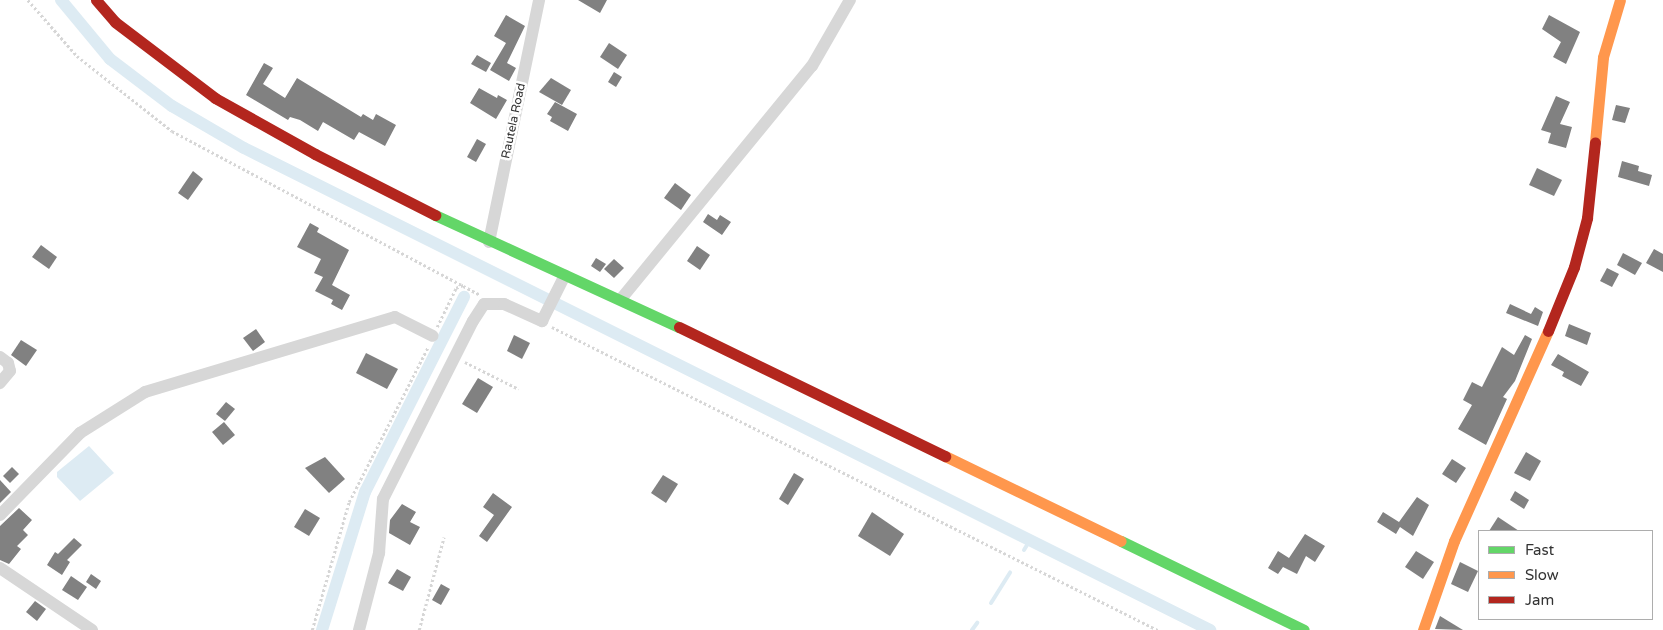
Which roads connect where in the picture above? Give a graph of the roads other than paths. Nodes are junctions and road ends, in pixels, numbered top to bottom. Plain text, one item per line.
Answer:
1 (96, 0) edge
2 (539, 0) edge
3 (850, 0) edge
4 (1620, 0) edge
5 (489, 242) junction
6 (563, 279) junction
7 (621, 299) junction
8 (433, 336) road end
9 (0, 357) edge
10 (0, 383) edge
11 (0, 515) edge
12 (0, 568) edge
13 (92, 630) edge
14 (359, 630) edge
15 (1304, 630) edge
16 (1423, 630) edge

1 - 5 street
2 - 5 street, Rautela Road
3 - 7 street
4 - 16 street
5 - 6 street
6 - 7 street
6 - 14 street
7 - 15 street
8 - 11 street
9 - 10 street
12 - 13 street

